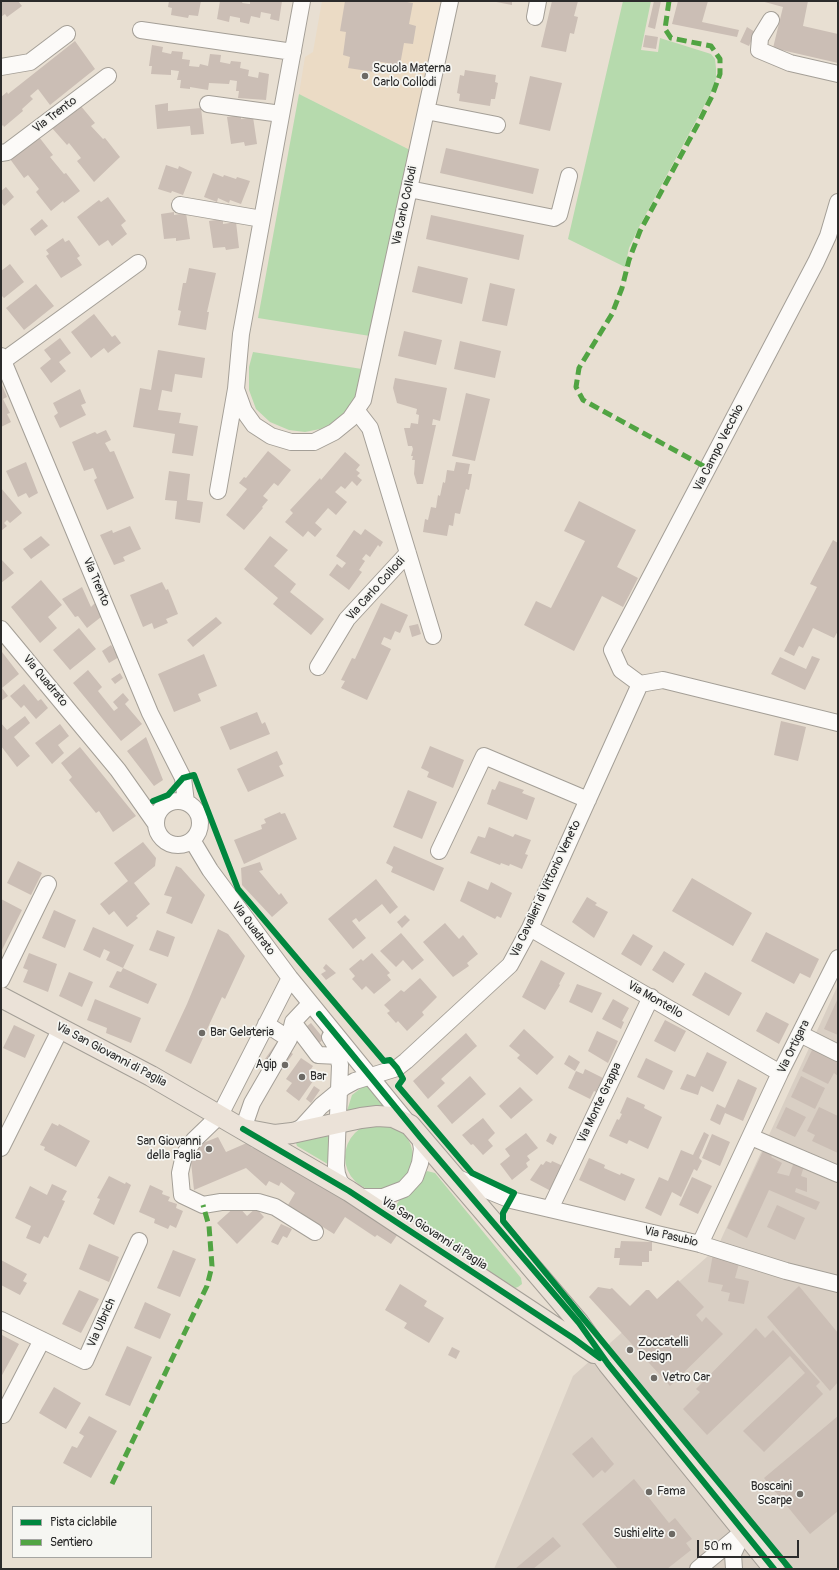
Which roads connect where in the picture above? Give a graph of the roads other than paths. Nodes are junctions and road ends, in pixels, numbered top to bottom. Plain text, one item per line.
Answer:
1 (302, 1) edge
2 (450, 1) edge
3 (538, 1) edge
4 (535, 17) dead end
5 (771, 20) dead end
6 (141, 30) dead end
7 (67, 34) dead end
8 (293, 52) junction
9 (1, 67) edge
10 (838, 74) edge
11 (108, 76) dead end
12 (208, 104) dead end
13 (426, 110) junction
14 (281, 114) junction
15 (497, 125) dead end
16 (1, 153) edge
17 (569, 176) dead end
18 (408, 189) junction
19 (838, 202) edge
20 (180, 205) dead end
21 (262, 219) junction
22 (138, 263) dead end
23 (2, 359) edge
24 (236, 389) junction
25 (356, 410) junction
26 (218, 491) dead end
27 (408, 553) junction
28 (1, 629) edge
29 (433, 636) dead end
30 (318, 667) dead end
31 (640, 684) junction
32 (838, 723) edge
33 (118, 770) junction
34 (588, 800) junction
35 (186, 802) junction
36 (163, 806) junction
37 (156, 824) junction
38 (192, 840) junction
39 (439, 851) dead end
40 (48, 884) dead end
41 (530, 928) junction
42 (838, 958) edge
43 (290, 978) junction
44 (1, 980) edge
45 (1, 997) edge
46 (651, 997) junction
47 (314, 1009) junction
48 (293, 1022) junction
49 (266, 1024) junction
50 (61, 1028) junction
51 (800, 1034) junction
52 (289, 1039) junction
53 (838, 1053) edge
54 (338, 1056) junction
55 (780, 1073) junction
56 (369, 1076) junction
57 (338, 1092) junction
58 (220, 1116) junction
59 (337, 1123) junction
60 (243, 1128) junction
61 (415, 1131) junction
62 (292, 1133) junction
63 (750, 1137) junction
64 (1, 1148) edge
65 (838, 1174) edge
66 (453, 1176) junction
67 (349, 1191) junction
68 (502, 1197) junction
69 (550, 1209) junction
70 (486, 1215) junction
71 (315, 1232) dead end
72 (139, 1241) dead end
73 (700, 1244) junction
74 (521, 1256) junction
75 (838, 1284) edge
76 (506, 1294) junction
77 (1, 1320) edge
78 (42, 1340) junction
79 (608, 1364) junction
80 (3, 1415) dead end
81 (744, 1531) junction
82 (698, 1569) edge
83 (734, 1569) edge
84 (774, 1569) edge

1 - 8 street, Via Carlo Collodi
2 - 13 street, Via Carlo Collodi
3 - 4 street
5 - 10 street
6 - 8 street
7 - 9 street
8 - 14 street, Via Carlo Collodi
11 - 16 street, Via Trento
12 - 14 street
13 - 15 street
13 - 18 street, Via Carlo Collodi
14 - 21 street, Via Carlo Collodi
17 - 18 street
18 - 25 street, Via Carlo Collodi
19 - 31 street, Via Campo Vecchio
20 - 21 street
21 - 24 street, Via Carlo Collodi
22 - 23 street, Via Trento
23 - 35 street, Via Trento
24 - 25 street, Via Carlo Collodi
24 - 26 street, Via Carlo Collodi
25 - 27 street, Via Carlo Collodi
27 - 29 street, Via Carlo Collodi
27 - 30 street, Via Carlo Collodi
28 - 33 street, Via Quadrato
31 - 32 street
31 - 34 street, Via Cavalieri di Vittorio Veneto
33 - 36 street, Via Quadrato
33 - 37 street, Via Quadrato
34 - 39 street
34 - 41 street, Via Cavalieri di Vittorio Veneto
35 - 36 street
35 - 38 street
36 - 37 street
37 - 38 street, Via Quadrato
38 - 43 street, Via Quadrato
40 - 44 street
41 - 46 street, Via Montello
41 - 56 street, Via Cavalieri di Vittorio Veneto
42 - 51 street, Via Ortigara
43 - 47 street, Via Quadrato
43 - 49 street
45 - 50 main road, Via San Giovanni di Paglia
46 - 55 street, Via Montello
46 - 69 street, Via Monte Grappa
47 - 48 street
47 - 54 street
47 - 56 street
48 - 52 street
48 - 54 street
49 - 52 street
49 - 58 street
50 - 58 main road, Via San Giovanni di Paglia
50 - 64 street
51 - 53 street
51 - 55 street, Via Ortigara
52 - 60 street
54 - 57 street
55 - 63 street, Via Ortigara
56 - 57 street, Via Cavalieri di Vittorio Veneto
56 - 61 street
57 - 59 street
57 - 62 street, Via Cavalieri di Vittorio Veneto
58 - 60 main road, Via San Giovanni di Paglia
58 - 71 street
59 - 61 main road
59 - 62 main road
59 - 67 street
60 - 62 main road
60 - 67 main road, Via San Giovanni di Paglia
61 - 66 main road
61 - 67 street
63 - 65 street
63 - 73 street, Via Ortigara
66 - 68 street, Via Pasubio
66 - 70 main road
67 - 76 main road, Via San Giovanni di Paglia
68 - 69 street, Via Pasubio
68 - 70 street
69 - 73 street, Via Pasubio
70 - 74 main road
72 - 78 street, Via Ulbrich
73 - 75 street, Via Pasubio
74 - 76 main road
74 - 79 main road
76 - 79 main road, Via San Giovanni di Paglia
77 - 78 street, Via Ulbrich
78 - 80 street
79 - 81 main road
81 - 82 street
81 - 83 street
81 - 84 main road

